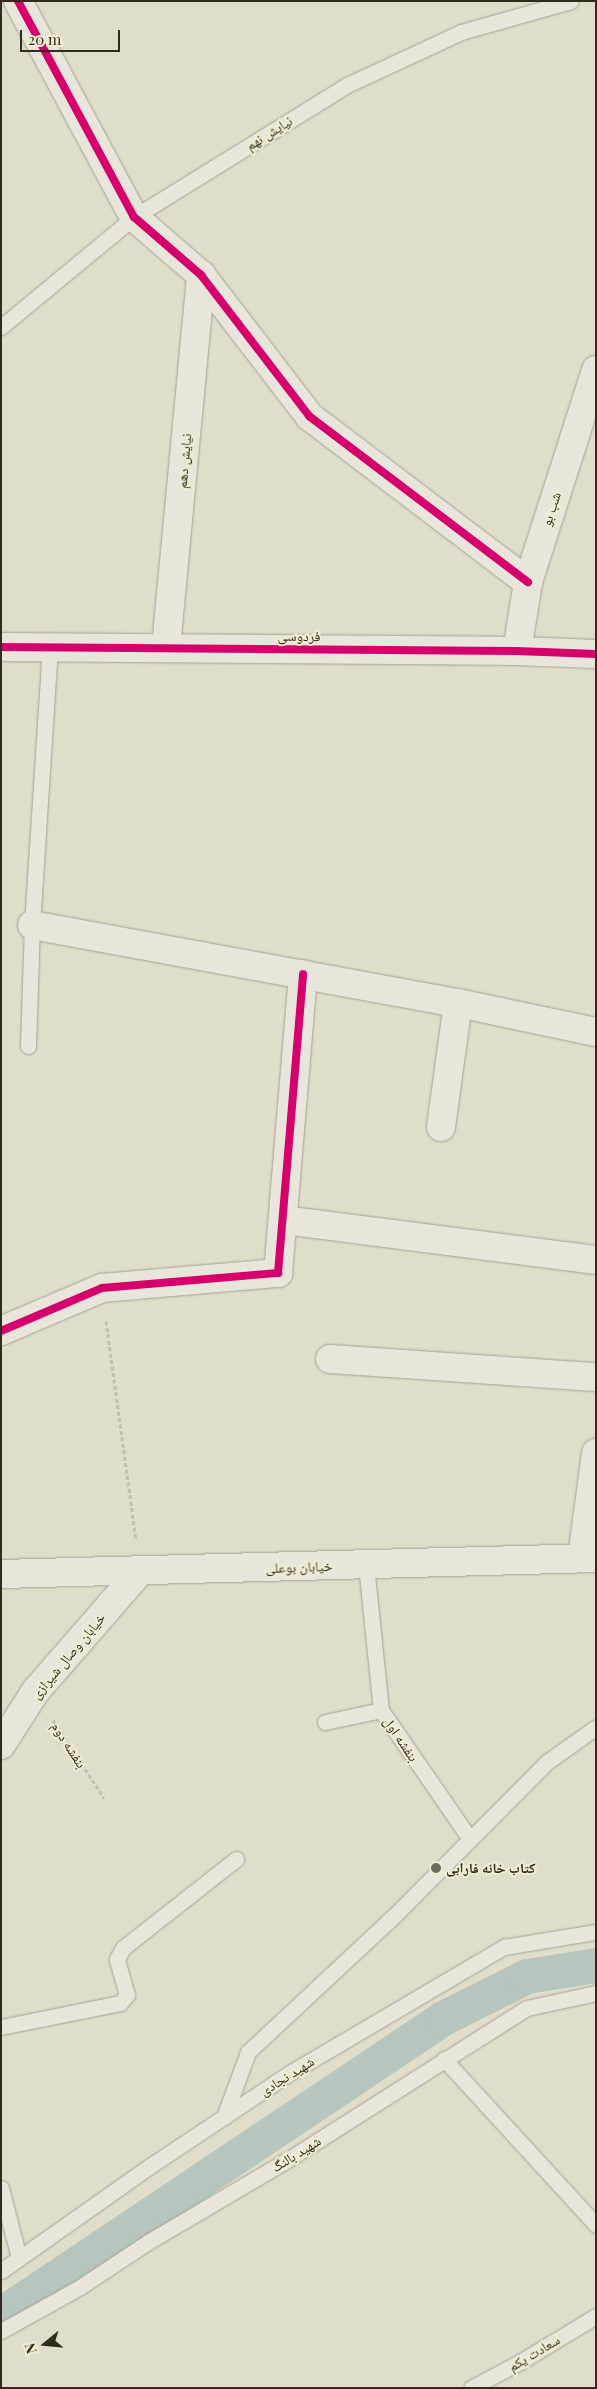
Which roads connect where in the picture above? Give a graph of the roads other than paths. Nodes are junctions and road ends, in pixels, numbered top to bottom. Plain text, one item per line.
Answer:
1 (18, 1) edge
2 (571, 1) edge
3 (134, 217) junction
4 (201, 275) junction
5 (1, 327) edge
6 (596, 370) edge
7 (528, 582) junction
8 (1, 647) edge
9 (166, 647) junction
10 (50, 648) junction
11 (517, 651) junction
12 (596, 654) edge
13 (32, 925) junction
14 (303, 974) junction
15 (458, 1003) junction
16 (596, 1032) edge
17 (28, 1046) dead end
18 (440, 1127) dead end
19 (283, 1220) junction
20 (596, 1260) edge
21 (1, 1331) edge
22 (330, 1359) dead end
23 (596, 1377) edge
24 (596, 1453) edge
25 (589, 1558) edge
26 (366, 1565) junction
27 (140, 1571) junction
28 (1, 1574) edge
29 (381, 1710) junction
30 (325, 1722) dead end
31 (596, 1727) edge
32 (1, 1745) edge
33 (470, 1839) junction
34 (236, 1860) dead end
35 (596, 1932) edge
36 (596, 1993) edge
37 (1, 2028) edge
38 (444, 2059) junction
39 (224, 2117) junction
40 (1, 2188) edge
41 (596, 2225) edge
42 (19, 2258) junction
43 (1, 2270) edge
44 (596, 2316) edge
45 (1, 2331) edge
46 (471, 2388) edge

1 - 3 street
2 - 3 lane, نیایش نهم
3 - 4 street
3 - 5 lane, نیایش نهم
4 - 7 street
4 - 9 street, نیایش دهم
6 - 7 street, شب بو
7 - 11 street, شب بو
8 - 10 street, فردوسی
9 - 10 street, فردوسی
9 - 11 street, فردوسی
10 - 13 lane
11 - 12 street, فردوسی
13 - 14 street
13 - 17 lane
14 - 15 street
14 - 19 street
15 - 16 street
15 - 18 street
19 - 20 street
19 - 21 street
22 - 23 street
24 - 25 street
25 - 26 street, خیابان بوعلی
26 - 27 street, خیابان بوعلی
26 - 29 lane, بنفشه اول
27 - 28 street, خیابان بوعلی
27 - 32 street, خیابان وصال شیرازی
29 - 30 lane
29 - 33 lane, بنفشه اول
31 - 33 lane
33 - 39 lane
34 - 37 lane
35 - 39 lane, شهید نجادی
36 - 38 lane, شهيد بالنگ
38 - 41 lane
38 - 45 lane, شهيد بالنگ
39 - 42 lane, شهید نجادی
40 - 42 lane
42 - 43 lane, شهید نجادی
44 - 46 lane, سعادت یکم

